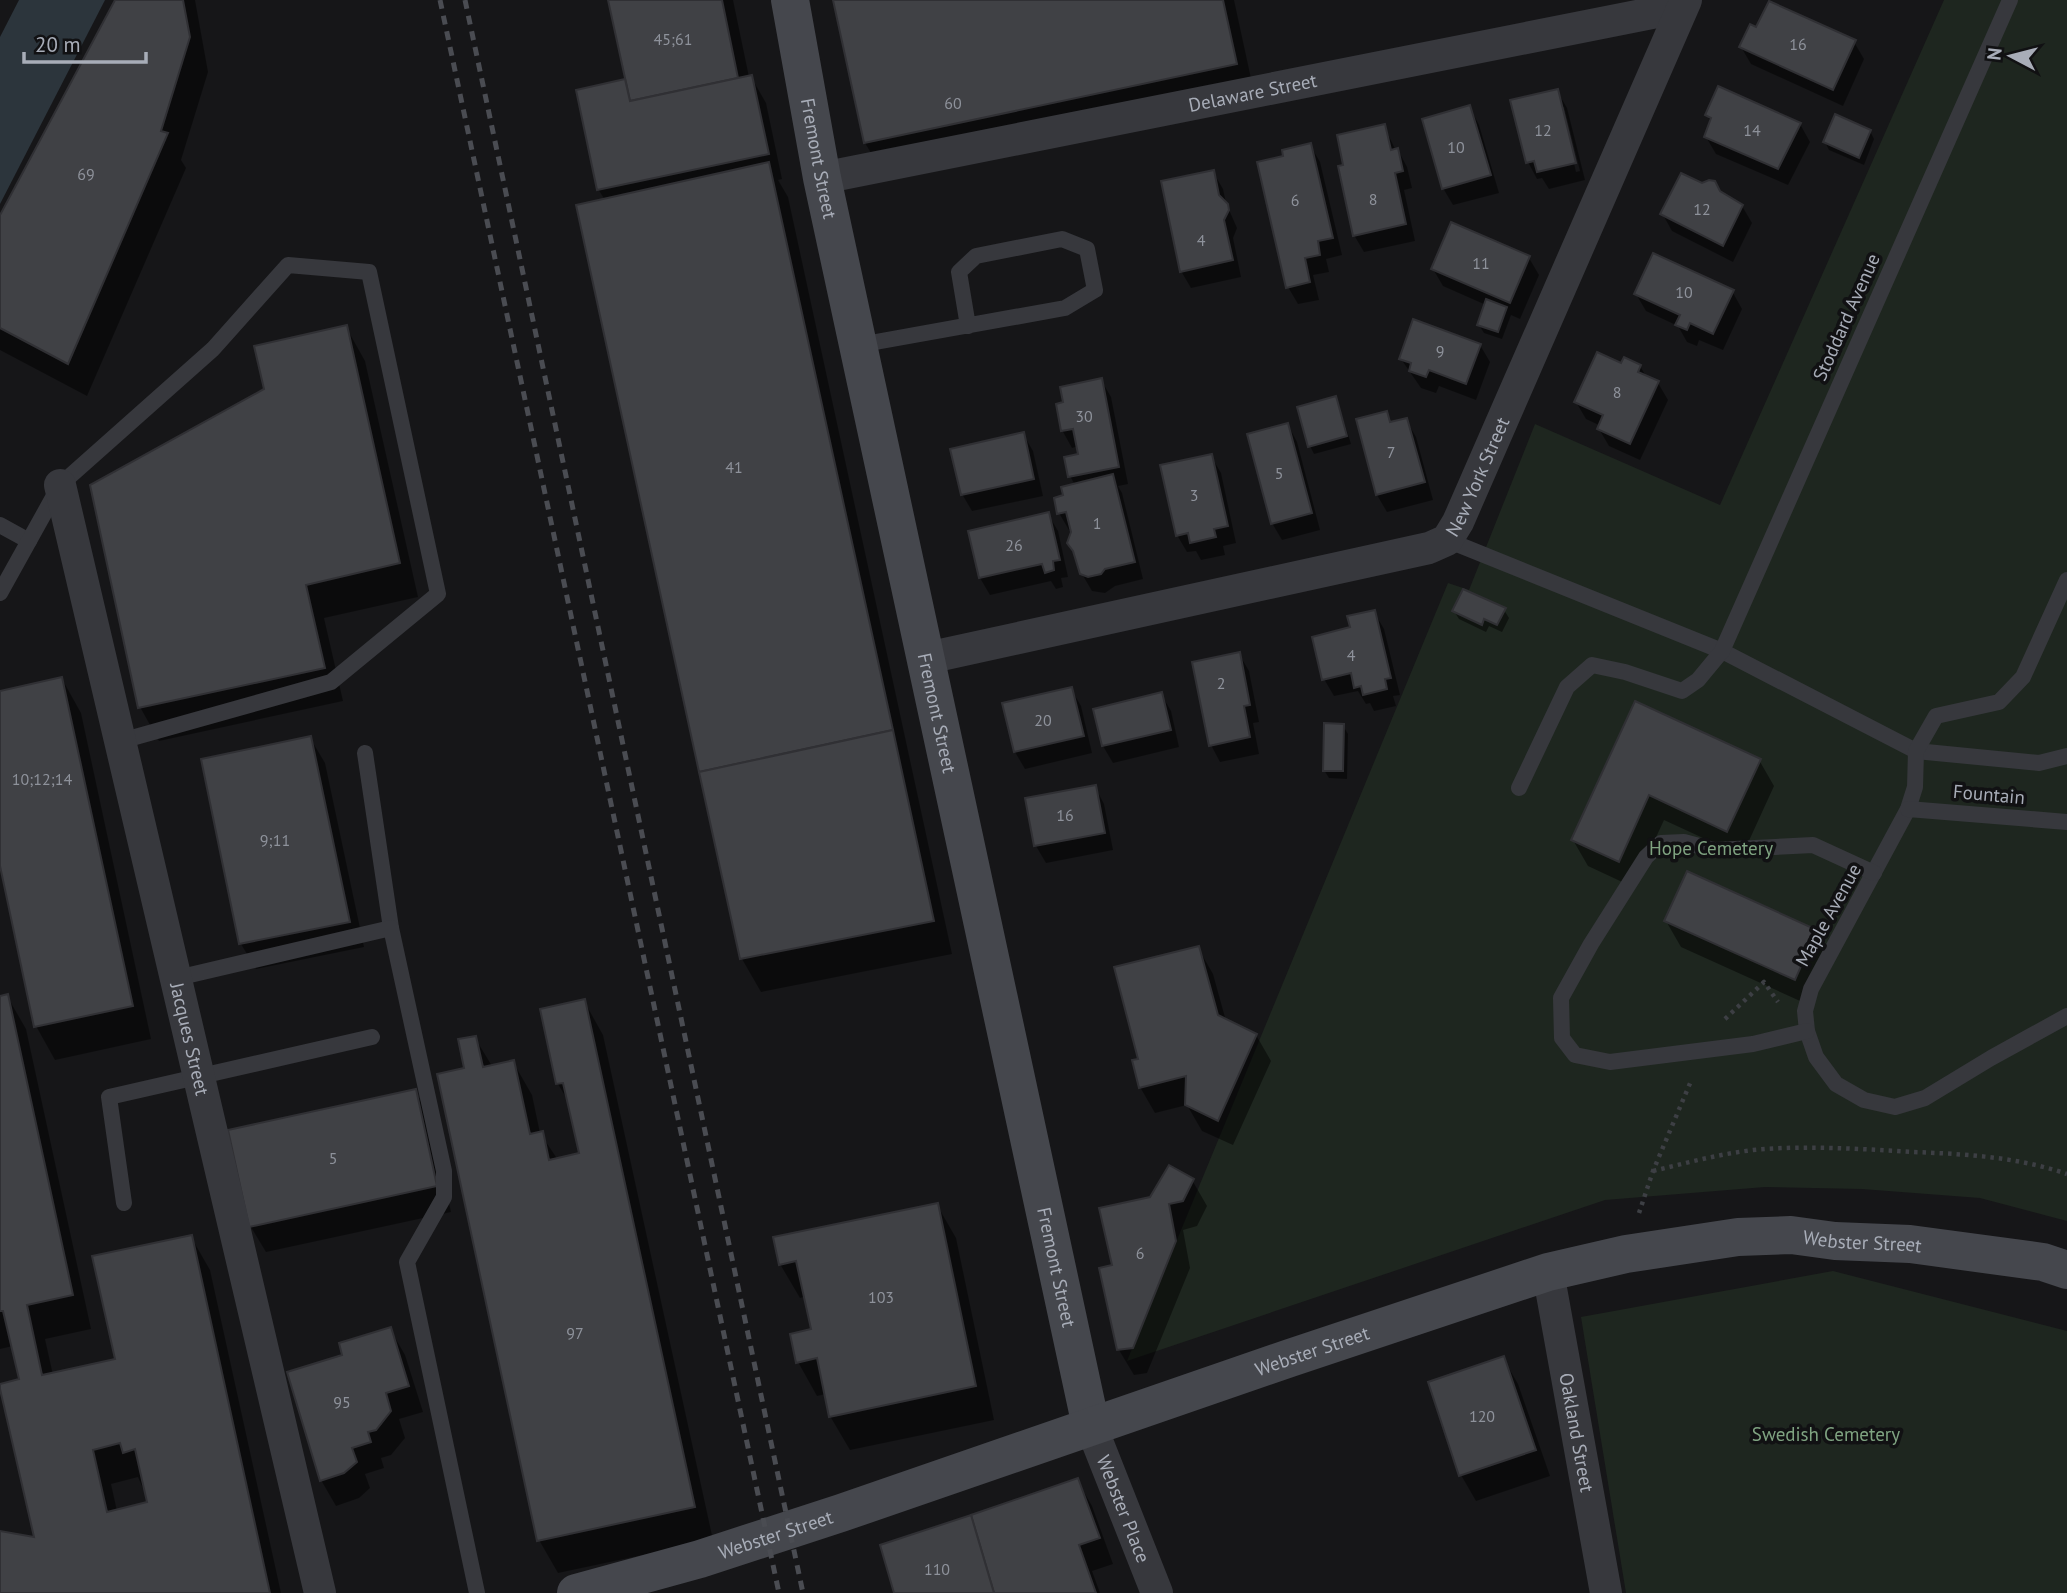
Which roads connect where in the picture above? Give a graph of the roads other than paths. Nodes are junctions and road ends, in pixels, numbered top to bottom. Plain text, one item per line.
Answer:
1 (790, 0) edge
2 (2010, 0) edge
3 (1684, 4) edge
4 (822, 178) junction
5 (968, 326) junction
6 (859, 345) junction
7 (60, 485) junction
8 (0, 525) edge
9 (1447, 540) junction
10 (29, 541) junction
11 (2067, 580) edge
12 (0, 593) edge
13 (1722, 651) junction
14 (927, 658) junction
15 (121, 741) junction
16 (1916, 751) junction
17 (365, 753) dead end
18 (2067, 757) edge
19 (1519, 788) dead end
20 (1909, 809) junction
21 (2067, 822) edge
22 (1874, 873) junction
23 (391, 928) junction
24 (177, 978) junction
25 (2067, 1017) edge
26 (1807, 1031) junction
27 (372, 1037) dead end
28 (199, 1076) junction
29 (124, 1203) dead end
30 (2067, 1270) edge
31 (1548, 1272) junction
32 (1091, 1426) junction
33 (320, 1593) edge
34 (477, 1593) edge
35 (576, 1593) edge
36 (1157, 1593) edge
37 (1606, 1593) edge

1 - 4 main road, Fremont Street
2 - 13 lane, Stoddard Avenue
3 - 4 street, Delaware Street
3 - 9 street, New York Street
4 - 6 main road, Fremont Street
5 - 5 lane
5 - 6 lane
6 - 14 main road, Fremont Street
7 - 10 lane
7 - 15 street, Jacques Street
7 - 15 lane
8 - 10 lane
9 - 13 lane
9 - 14 street, New York Street
10 - 12 lane
11 - 16 lane, Maple Avenue
13 - 16 lane
13 - 19 lane, Stoddard Avenue
14 - 32 main road, Fremont Street
15 - 24 street, Jacques Street
16 - 18 lane
16 - 20 lane, Maple Avenue
17 - 23 lane
20 - 21 lane, Fountain
20 - 22 lane, Maple Avenue
22 - 26 lane, Maple Avenue
22 - 26 lane
23 - 24 lane
23 - 34 lane
24 - 28 street, Jacques Street
25 - 26 lane, Maple Avenue
27 - 28 lane
28 - 29 lane
28 - 33 street, Jacques Street
30 - 31 main road, Webster Street
31 - 32 main road, Webster Street
31 - 37 street, Oakland Street
32 - 35 main road, Webster Street
32 - 36 street, Webster Place

